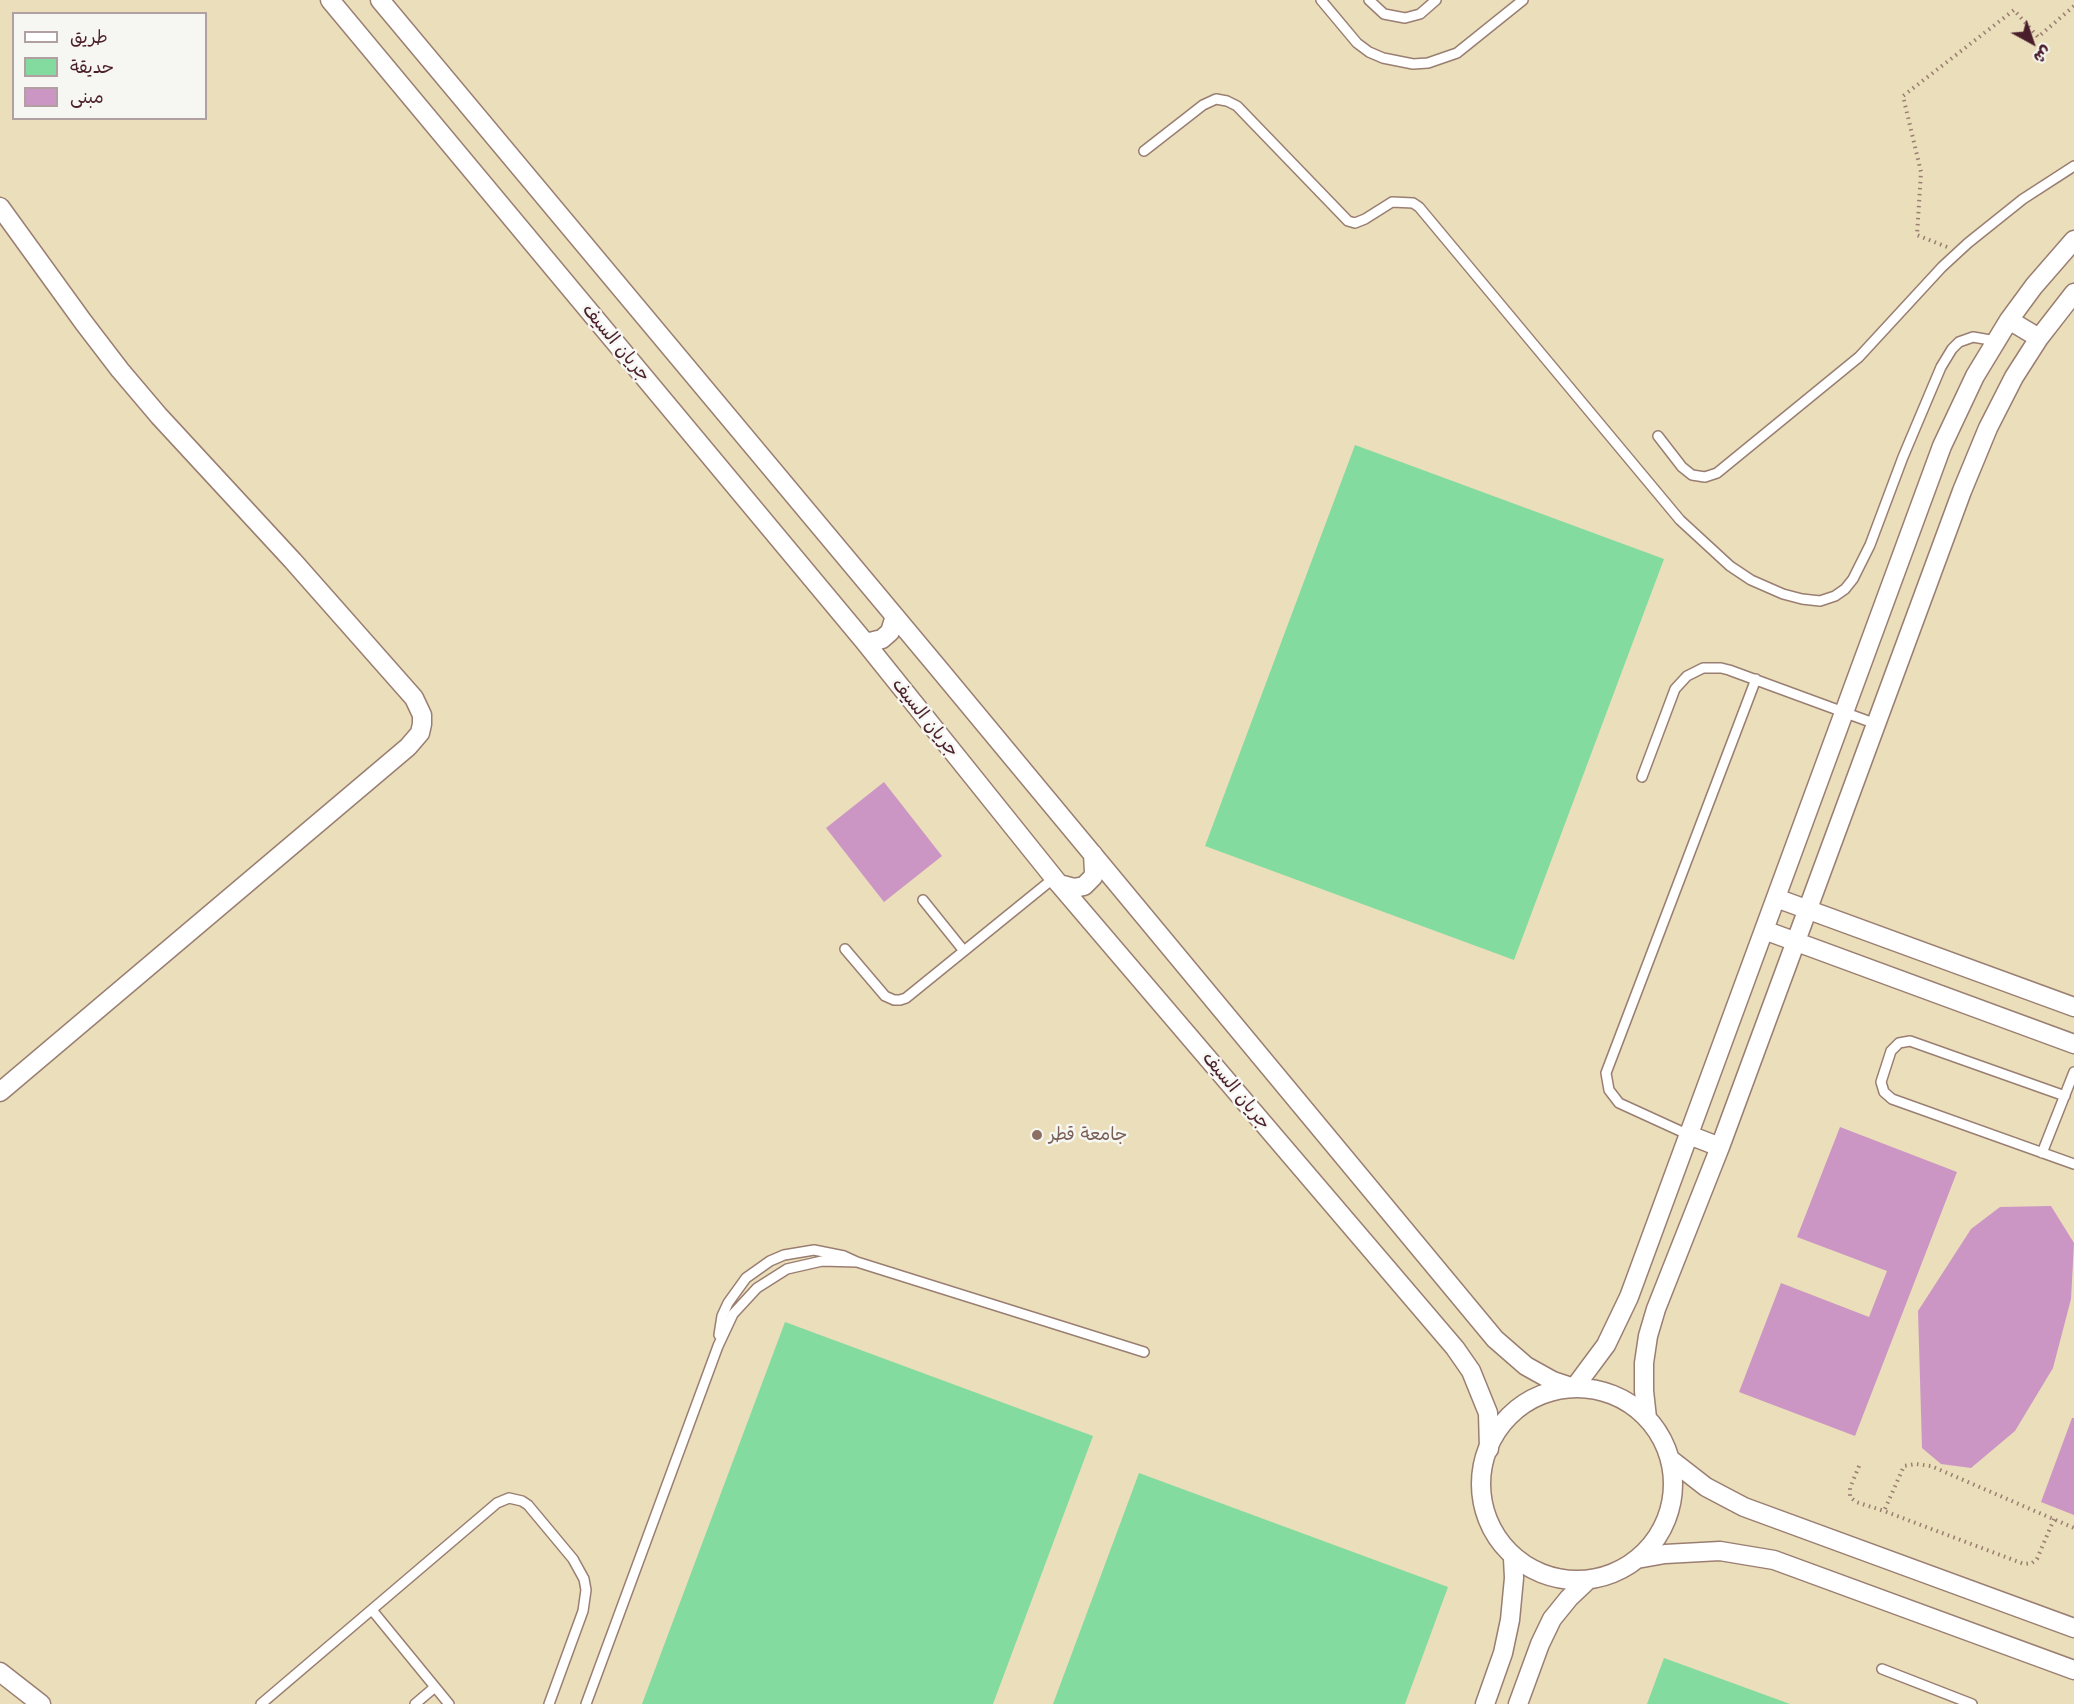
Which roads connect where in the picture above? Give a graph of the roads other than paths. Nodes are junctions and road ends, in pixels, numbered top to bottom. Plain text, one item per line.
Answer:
1 (330, 0) edge
2 (380, 0) edge
3 (1321, 0) edge
4 (1370, 0) edge
5 (1436, 0) edge
6 (1523, 0) edge
7 (1144, 151) dead end
8 (2074, 166) edge
9 (0, 207) edge
10 (2074, 240) edge
11 (2074, 293) edge
12 (2009, 320) junction
13 (2039, 338) junction
14 (1996, 341) junction
15 (1658, 436) dead end
16 (895, 616) junction
17 (864, 641) junction
18 (1756, 680) junction
19 (1845, 712) junction
20 (1876, 724) junction
21 (1642, 777) dead end
22 (1093, 854) junction
23 (1056, 881) junction
24 (1776, 898) junction
25 (923, 900) dead end
26 (1807, 910) junction
27 (1764, 930) junction
28 (1796, 942) junction
29 (845, 949) dead end
30 (964, 951) junction
31 (2074, 1007) edge
32 (2074, 1044) edge
33 (2074, 1072) edge
34 (0, 1092) edge
35 (2065, 1096) junction
36 (1689, 1135) junction
37 (1720, 1147) junction
38 (2042, 1153) junction
39 (2074, 1164) edge
40 (857, 1262) junction
41 (718, 1346) junction
42 (1144, 1353) dead end
43 (1571, 1387) junction
44 (1647, 1418) junction
45 (1489, 1449) junction
46 (1670, 1459) junction
47 (1513, 1557) junction
48 (1637, 1559) junction
49 (1588, 1580) junction
50 (372, 1610) junction
51 (2074, 1628) edge
52 (1882, 1669) dead end
53 (2074, 1670) edge
54 (0, 1672) edge
55 (435, 1687) junction
56 (41, 1704) edge
57 (261, 1704) edge
58 (415, 1704) edge
59 (449, 1704) edge
60 (549, 1704) edge
61 (586, 1704) edge
62 (1485, 1704) edge
63 (1518, 1704) edge
64 (1972, 1704) edge

1 - 17 street, جريان السيف
2 - 16 street
3 - 6 lane
4 - 5 lane
7 - 14 lane
8 - 15 lane
9 - 34 street
10 - 12 street
11 - 13 street
12 - 13 street
12 - 14 street
13 - 20 street
14 - 19 street
16 - 17 street
16 - 22 street
17 - 23 street, جريان السيف
18 - 19 lane
18 - 21 lane
18 - 36 lane
19 - 20 lane
19 - 24 street
20 - 26 street
22 - 23 street
22 - 43 street
23 - 30 lane
23 - 45 street, جريان السيف
24 - 26 street
24 - 27 street
25 - 30 lane
26 - 28 street
26 - 31 street
27 - 28 street
27 - 36 street
28 - 32 street
28 - 37 street
29 - 30 lane
33 - 35 lane
35 - 38 lane
35 - 38 lane
36 - 37 street
36 - 43 street
37 - 44 street
38 - 39 lane
40 - 41 lane
40 - 41 lane
40 - 42 lane
41 - 61 lane
43 - 44 street
43 - 45 street
44 - 46 street
45 - 47 street
46 - 48 street
46 - 51 street
47 - 49 street
47 - 62 street
48 - 49 street
48 - 53 street
49 - 63 street
50 - 55 lane
50 - 57 lane
50 - 60 lane
52 - 64 lane
54 - 56 street
55 - 58 lane
55 - 59 lane

